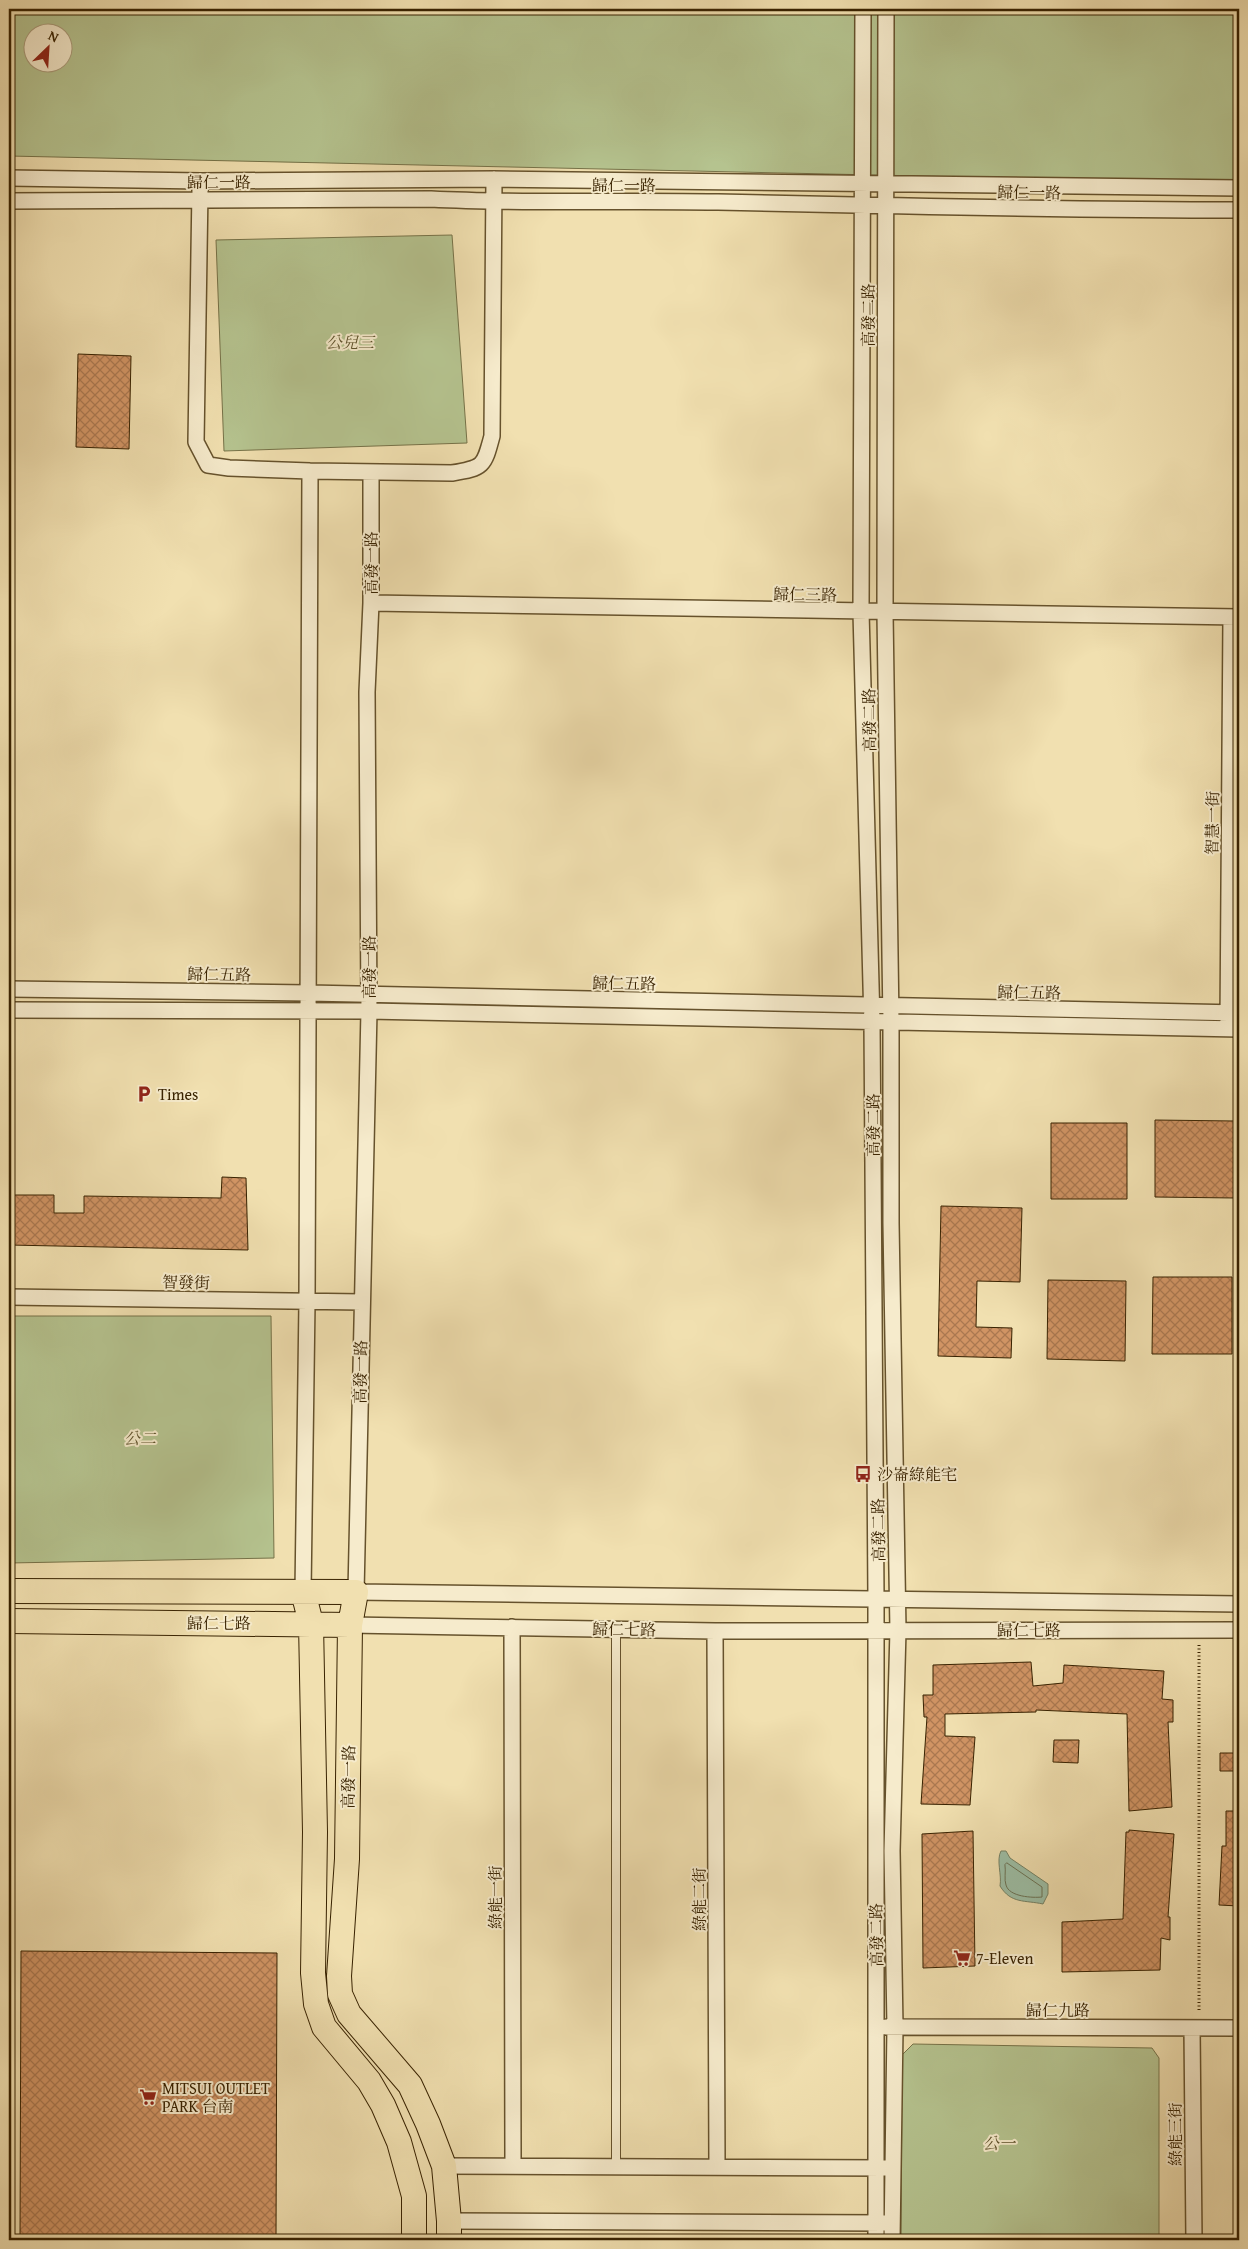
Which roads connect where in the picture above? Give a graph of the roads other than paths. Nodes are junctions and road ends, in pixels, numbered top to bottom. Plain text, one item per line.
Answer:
1 (864, 9) edge
2 (886, 9) edge
3 (9, 178) edge
4 (494, 179) junction
5 (201, 180) junction
6 (862, 185) junction
7 (886, 185) junction
8 (1239, 188) edge
9 (200, 200) junction
10 (9, 201) edge
11 (494, 202) junction
12 (862, 207) junction
13 (886, 207) junction
14 (1239, 210) edge
15 (310, 471) junction
16 (371, 472) junction
17 (371, 603) junction
18 (861, 612) junction
19 (885, 613) junction
20 (1235, 617) edge
21 (9, 990) edge
22 (309, 993) junction
23 (369, 995) junction
24 (872, 1006) junction
25 (890, 1006) junction
26 (9, 1010) edge
27 (369, 1011) junction
28 (308, 1012) junction
29 (1233, 1013) edge
30 (872, 1022) junction
31 (891, 1022) junction
32 (1233, 1029) edge
33 (9, 1296) edge
34 (307, 1302) junction
35 (362, 1302) junction
36 (9, 1591) edge
37 (303, 1592) junction
38 (356, 1592) junction
39 (876, 1599) junction
40 (897, 1599) junction
41 (1239, 1604) edge
42 (9, 1621) edge
43 (312, 1623) junction
44 (350, 1625) junction
45 (512, 1628) junction
46 (616, 1629) junction
47 (876, 1629) junction
48 (898, 1630) junction
49 (1239, 1630) edge
50 (715, 1631) junction
51 (877, 2026) junction
52 (895, 2027) junction
53 (1192, 2028) junction
54 (1239, 2028) edge
55 (444, 2166) junction
56 (513, 2166) junction
57 (616, 2166) junction
58 (717, 2167) junction
59 (877, 2168) junction
60 (894, 2168) junction
61 (876, 2223) junction
62 (893, 2223) junction
63 (449, 2231) edge
64 (414, 2240) edge
65 (876, 2240) edge
66 (892, 2240) edge
67 (1194, 2240) edge

1 - 6 street, 高發二路
2 - 7 street, 高發二路
3 - 5 street, 歸仁一路
4 - 5 street, 歸仁一路
4 - 6 street, 歸仁一路
4 - 11 street
5 - 9 street
6 - 7 street, 歸仁一路
6 - 12 street, 高發二路
7 - 8 street, 歸仁一路
7 - 13 street, 高發二路
9 - 10 street, 歸仁一路
9 - 11 street, 歸仁一路
9 - 15 street
11 - 12 street, 歸仁一路
11 - 16 street
12 - 13 street, 歸仁一路
12 - 18 street, 高發二路
13 - 14 street, 歸仁一路
13 - 19 street, 高發二路
15 - 16 street
15 - 22 street, 高發一路
16 - 17 street, 高發一路
17 - 18 street, 歸仁三路
17 - 23 street, 高發一路
18 - 19 street, 歸仁三路
18 - 24 street, 高發二路
19 - 20 street, 歸仁三路
19 - 25 street, 高發二路
20 - 29 street, 智慧一街
21 - 22 street, 歸仁五路
22 - 23 street, 歸仁五路
22 - 28 street, 高發一路
23 - 24 street, 歸仁五路
23 - 27 street, 高發一路
24 - 25 street, 歸仁五路
24 - 30 street, 高發二路
25 - 29 street, 歸仁五路
25 - 31 street, 高發二路
26 - 28 street, 歸仁五路
27 - 28 street, 歸仁五路
27 - 30 street, 歸仁五路
27 - 35 street, 高發一路
28 - 34 street, 高發一路
29 - 32 street, 智慧一街
30 - 31 street, 歸仁五路
30 - 39 street, 高發二路
31 - 32 street, 歸仁五路
31 - 40 street, 高發二路
33 - 34 street, 智發街
34 - 35 street, 智發街
34 - 37 street, 高發一路
35 - 38 street, 高發一路
36 - 37 main road, 歸仁七路
37 - 38 main road, 歸仁七路
37 - 43 main road, 高發一路
38 - 39 street, 歸仁七路
38 - 44 main road, 高發一路
39 - 40 street, 歸仁七路
39 - 47 street, 高發二路
40 - 41 street, 歸仁七路
40 - 48 street, 高發二路
42 - 43 main road, 歸仁七路
43 - 44 main road, 歸仁七路
43 - 64 main road, 高發一路
44 - 45 street, 歸仁七路
44 - 55 main road, 高發一路
45 - 46 street, 歸仁七路
45 - 56 street, 綠能一街
46 - 50 street, 歸仁七路
46 - 57 lane
47 - 48 street, 歸仁七路
47 - 50 street, 歸仁七路
47 - 51 street, 高發二路
48 - 49 street, 歸仁七路
48 - 52 street, 高發二路
50 - 58 street, 綠能二街
51 - 52 street, 歸仁九路
51 - 59 street, 高發二路
52 - 53 street, 歸仁九路
52 - 60 street, 高發二路
53 - 54 street, 歸仁九路
53 - 67 street, 綠能三街
55 - 56 street
55 - 63 main road, 高發一路
56 - 57 street
57 - 58 street
58 - 59 street
59 - 60 street
59 - 61 street, 高發二路
60 - 62 street, 高發二路
61 - 62 street
61 - 63 street
61 - 65 street, 高發二路
62 - 66 street, 高發二路

